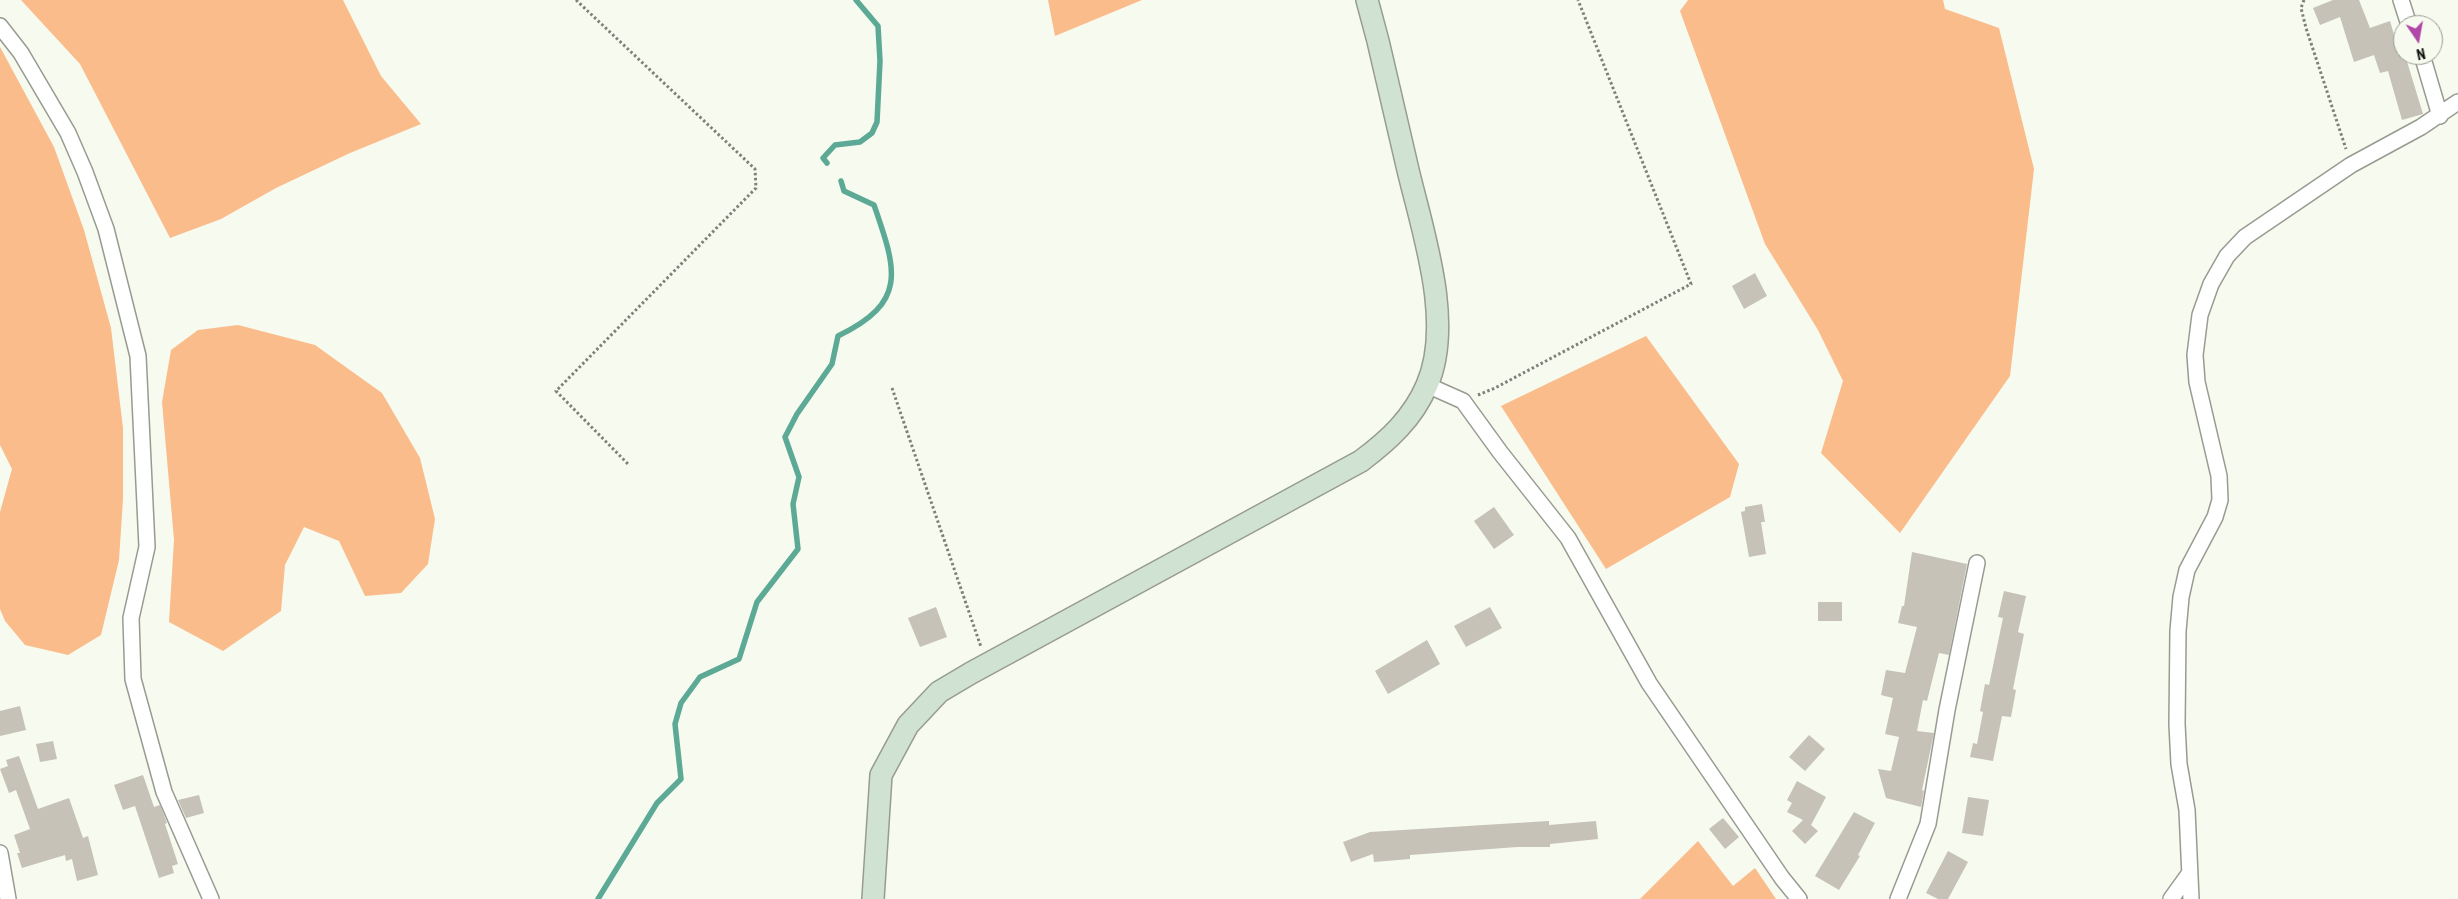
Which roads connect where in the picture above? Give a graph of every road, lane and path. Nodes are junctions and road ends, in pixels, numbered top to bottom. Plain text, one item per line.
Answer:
1 (576, 0) edge
2 (1367, 0) edge
3 (1578, 0) edge
4 (2304, 0) edge
5 (2401, 0) edge
6 (2406, 15) edge
7 (0, 26) edge
8 (2425, 65) edge
9 (2458, 102) edge
10 (2440, 116) junction
11 (2351, 164) junction
12 (1428, 385) junction
13 (892, 388) dead end
14 (1463, 401) junction
15 (628, 464) dead end
16 (1977, 563) dead end
17 (987, 664) junction
18 (0, 853) edge
19 (2189, 874) junction
20 (8, 899) edge
21 (211, 899) edge
22 (873, 899) edge
23 (1799, 899) edge
24 (1898, 899) edge
25 (2171, 899) edge
26 (2191, 899) edge

1 - 15 path
2 - 12 street
3 - 14 path
4 - 11 path
5 - 6 street
7 - 21 street
8 - 10 street
9 - 10 street
10 - 11 street
11 - 19 street
12 - 14 street
12 - 17 street
13 - 17 path
14 - 23 street
16 - 24 street
17 - 22 street
18 - 20 street
19 - 25 street
19 - 26 street

